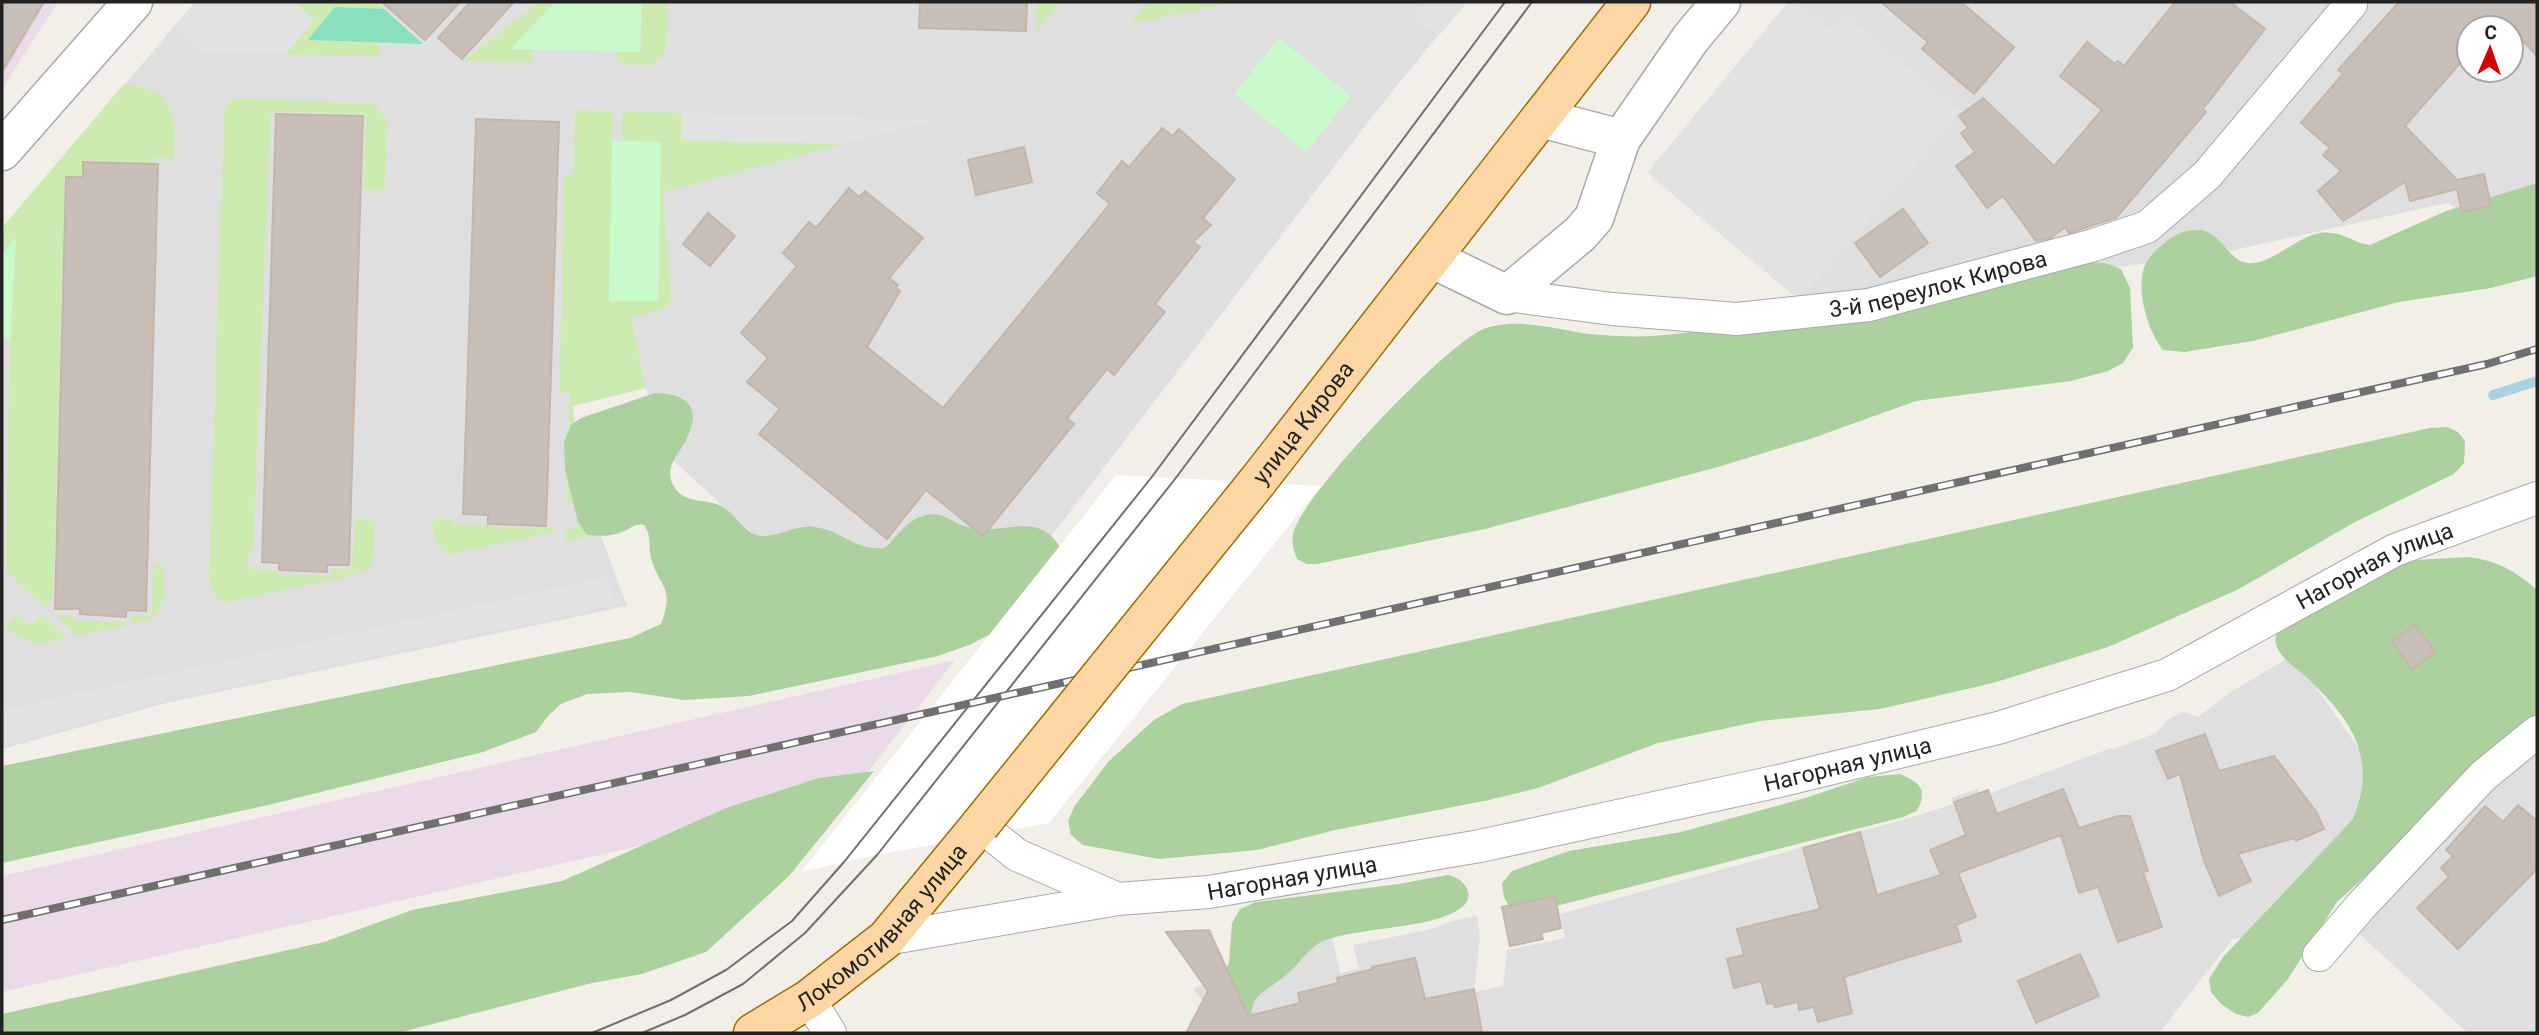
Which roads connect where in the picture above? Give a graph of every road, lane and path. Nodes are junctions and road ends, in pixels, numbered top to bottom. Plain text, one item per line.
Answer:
1 (133, 2) edge
2 (1631, 2) edge
3 (1721, 2) edge
4 (2351, 4) dead end
5 (1541, 118) junction
6 (1621, 139) junction
7 (2, 151) edge
8 (1433, 258) junction
9 (1507, 295) junction
10 (2537, 498) edge
11 (2537, 732) edge
12 (975, 831) junction
13 (1118, 899) junction
14 (886, 939) junction
15 (2319, 955) dead end
16 (809, 999) junction
17 (753, 1033) edge
18 (830, 1033) edge

1 - 7 street
2 - 5 main road, улица Кирова
3 - 6 street
4 - 9 street, 3-й переулок Кирова
5 - 6 street
5 - 8 main road, улица Кирова
6 - 9 street
8 - 9 street, 3-й переулок Кирова
8 - 12 main road, улица Кирова, bridge
10 - 13 street, Нагорная улица
11 - 15 street
12 - 13 street, Нагорная улица
12 - 14 main road, Локомотивная улица
13 - 14 street, Нагорная улица
14 - 16 main road, Локомотивная улица
16 - 17 main road, Локомотивная улица
16 - 18 street

